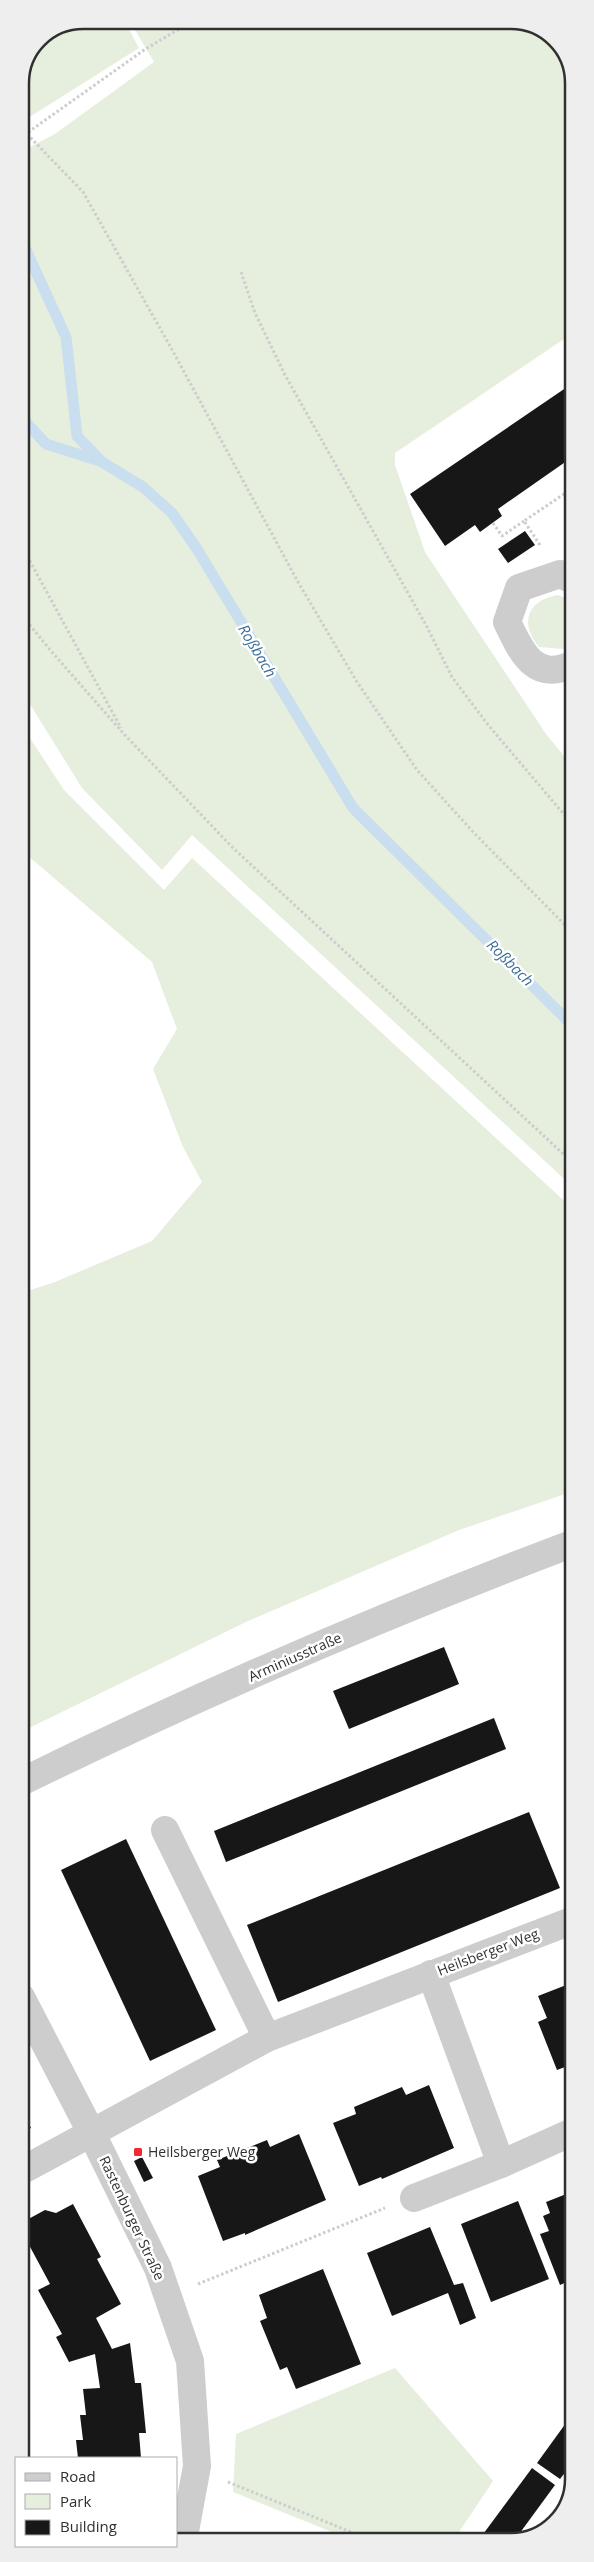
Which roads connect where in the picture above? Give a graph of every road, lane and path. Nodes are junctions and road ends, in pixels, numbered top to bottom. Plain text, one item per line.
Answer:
1 (179, 29) edge
2 (29, 133) edge
3 (29, 136) edge
4 (241, 272) dead end
5 (565, 493) edge
6 (524, 521) junction
7 (493, 523) dead end
8 (29, 559) edge
9 (565, 574) edge
10 (565, 577) edge
11 (29, 624) edge
12 (565, 667) edge
13 (123, 733) junction
14 (565, 815) edge
15 (565, 925) edge
16 (565, 1156) edge
17 (565, 1547) edge
18 (29, 1778) edge
19 (165, 1830) dead end
20 (565, 1923) edge
21 (431, 1974) junction
22 (29, 2013) edge
23 (267, 2038) junction
24 (92, 2134) junction
25 (565, 2135) edge
26 (501, 2164) junction
27 (29, 2167) edge
28 (414, 2198) joint
29 (168, 2296) junction
30 (196, 2470) junction
31 (186, 2533) edge
32 (353, 2533) edge

1 - 2 path
3 - 15 path
4 - 14 path
5 - 6 path
6 - 7 path
6 - 9 path
8 - 13 path
10 - 12 street
11 - 13 path
13 - 16 path
17 - 18 street, Arminiusstraße
19 - 23 street
20 - 21 street, Heilsberger Weg
21 - 23 street, Heilsberger Weg
21 - 26 street, Heilsberger Weg
22 - 24 street, Rastenburger Straße
23 - 24 street, Heilsberger Weg
24 - 27 street, Heilsberger Weg
24 - 29 street, Rastenburger Straße
25 - 26 street
26 - 28 street
28 - 29 path
29 - 30 street, Rastenburger Straße
30 - 31 street, Rastenburger Straße
30 - 32 path

